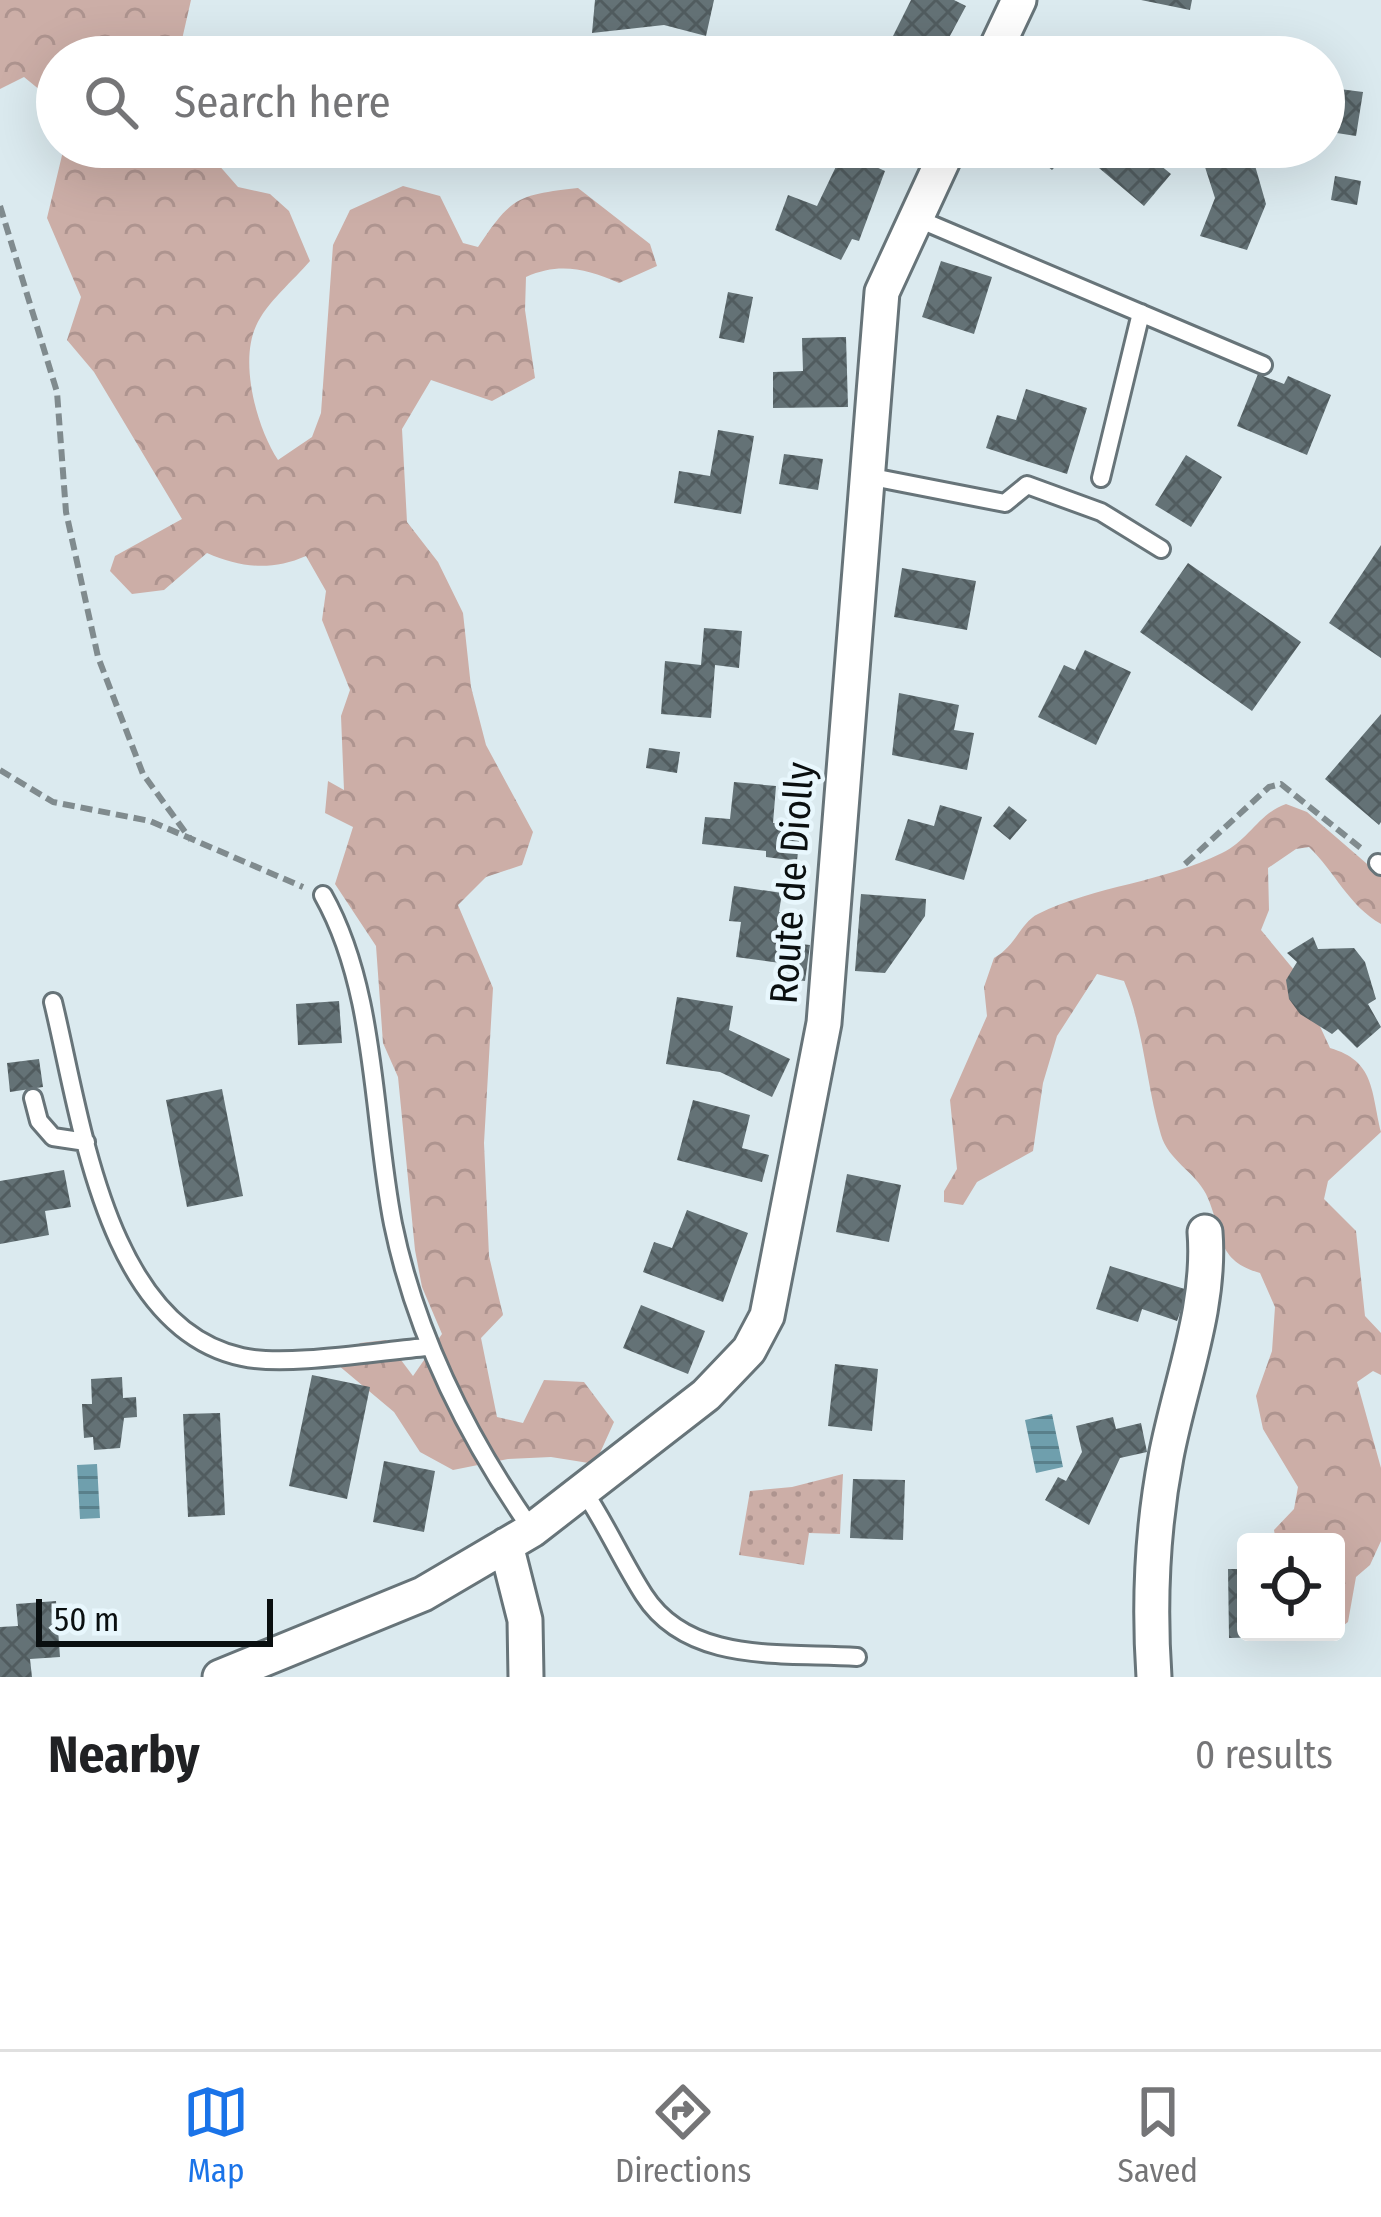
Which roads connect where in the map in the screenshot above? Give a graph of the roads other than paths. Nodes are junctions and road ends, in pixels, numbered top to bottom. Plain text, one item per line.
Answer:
1 (1018, 0) edge
2 (1002, 36) edge
3 (940, 168) edge
4 (916, 218) junction
5 (1141, 314) junction
6 (1263, 365) dead end
7 (866, 476) junction
8 (1101, 478) dead end
9 (1161, 549) dead end
10 (323, 895) road end
11 (53, 1002) dead end
12 (33, 1098) dead end
13 (86, 1142) junction
14 (1205, 1232) dead end
15 (427, 1347) junction
16 (583, 1490) junction
17 (519, 1537) junction
18 (857, 1657) dead end
19 (220, 1677) edge
20 (526, 1677) edge
21 (1154, 1677) edge

1 - 2 street
3 - 4 street, Route de Diolly
4 - 5 lane
4 - 7 street, Route de Diolly
5 - 6 lane
5 - 8 lane
7 - 9 lane
7 - 16 street, Route de Diolly
10 - 15 lane
11 - 13 lane
12 - 13 lane
13 - 15 lane
14 - 21 street
15 - 17 lane
16 - 17 street, Route de Diolly
16 - 18 lane
17 - 19 street, Route de Diolly
17 - 20 street

